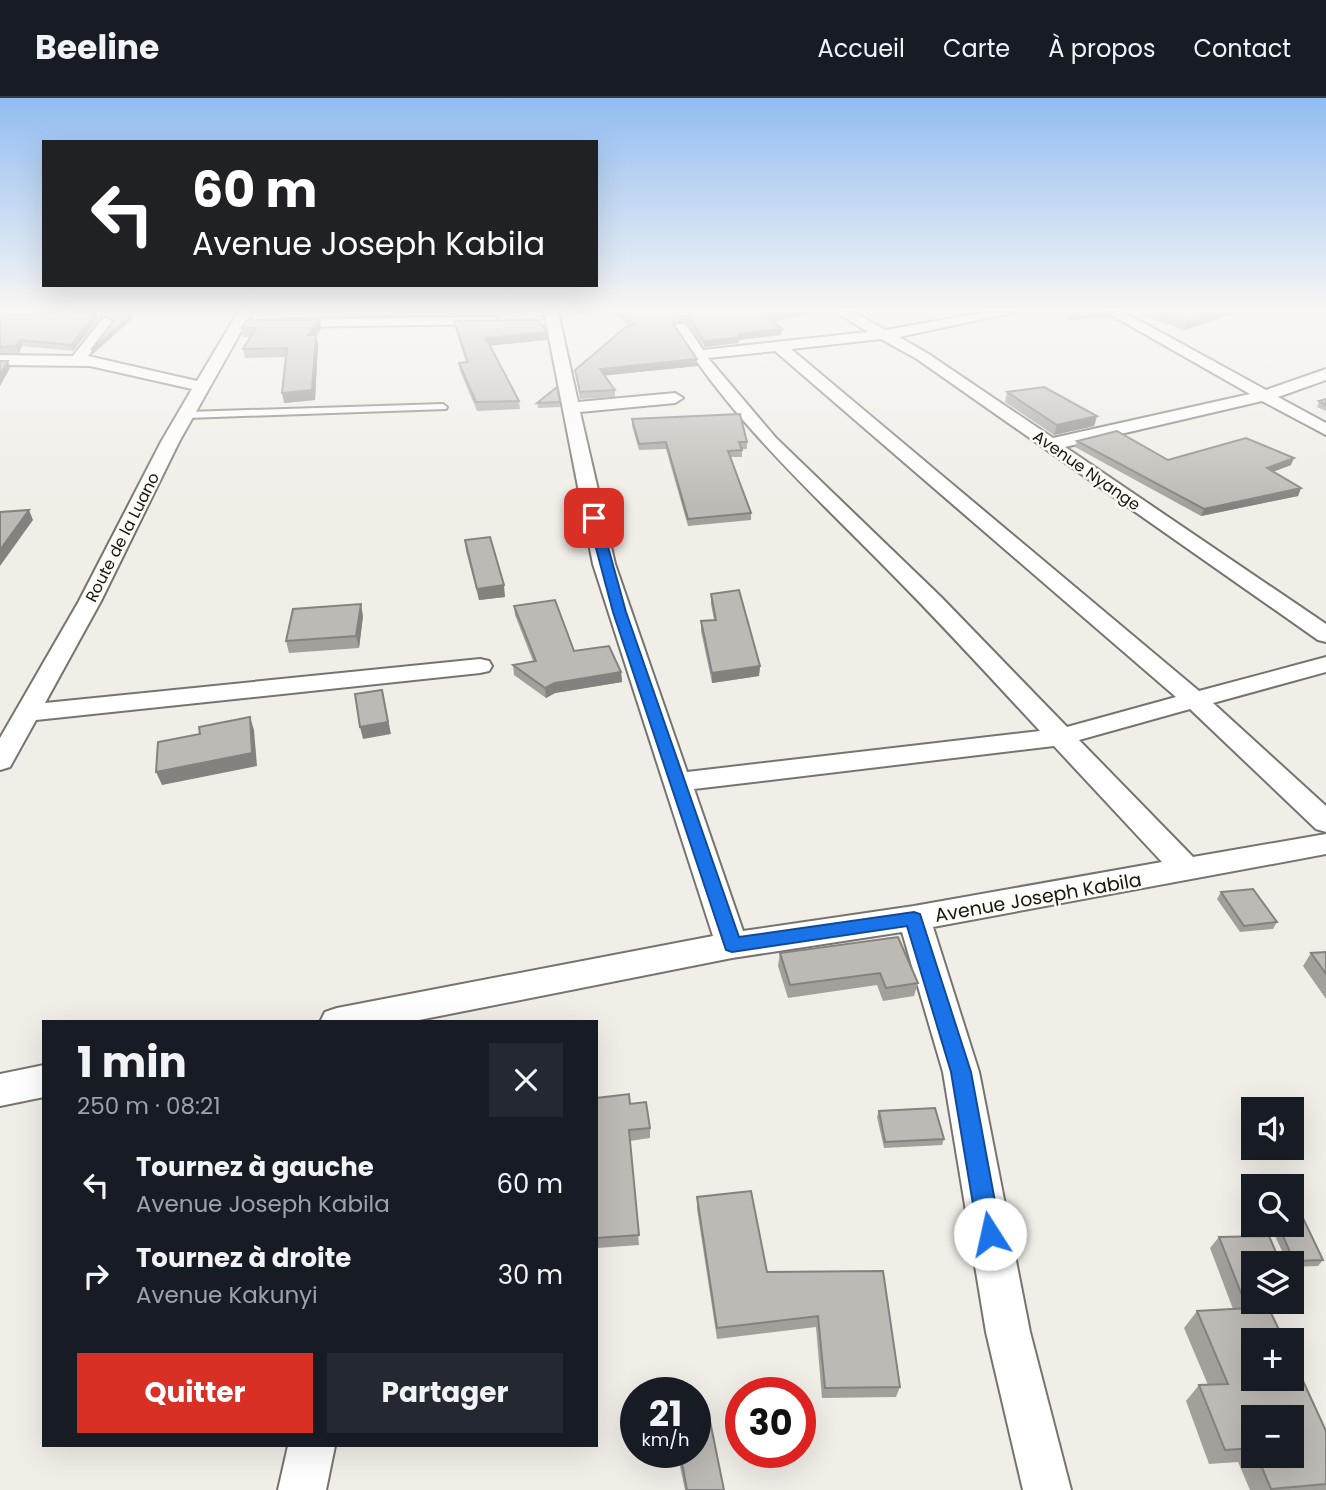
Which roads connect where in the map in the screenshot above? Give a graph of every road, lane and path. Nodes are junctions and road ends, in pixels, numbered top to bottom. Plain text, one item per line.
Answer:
1 (155, 377) edge
2 (211, 377) edge
3 (561, 377) edge
4 (716, 377) edge
5 (814, 377) edge
6 (953, 377) edge
7 (1230, 377) edge
8 (1318, 377) edge
9 (204, 387) junction
10 (1264, 396) junction
11 (674, 398) dead end
12 (443, 407) dead end
13 (569, 408) junction
14 (187, 415) junction
15 (1326, 430) edge
16 (1052, 444) junction
17 (1326, 635) edge
18 (1326, 664) edge
19 (480, 666) dead end
20 (1195, 700) junction
21 (27, 713) junction
22 (1060, 737) junction
23 (0, 761) edge
24 (676, 782) junction
25 (1323, 843) edge
26 (1188, 871) junction
27 (914, 918) junction
28 (732, 945) junction
29 (400, 1016) edge
30 (358, 1020) edge
31 (42, 1081) edge
32 (0, 1090) edge
33 (312, 1447) edge
34 (302, 1490) edge
35 (1047, 1490) edge

1 - 9 street
2 - 9 street, Route de la Luano
3 - 13 street
4 - 22 street
5 - 20 street
6 - 16 street, Avenue Nyange
7 - 10 street
8 - 10 street
9 - 14 street, Route de la Luano
10 - 15 street
10 - 16 street
11 - 13 street
12 - 14 lane
13 - 24 street
14 - 21 street, Route de la Luano
16 - 17 street, Avenue Nyange
18 - 20 street
19 - 21 street
20 - 22 street
20 - 25 street
21 - 23 street, Route de la Luano
22 - 24 street
22 - 26 street
24 - 28 street
25 - 26 street, Avenue Joseph Kabila
26 - 27 street, Avenue Joseph Kabila
27 - 28 street, Avenue Joseph Kabila
27 - 35 street
28 - 29 street, Avenue Joseph Kabila
29 - 30 street, Avenue Joseph Kabila
31 - 32 street
33 - 34 street

